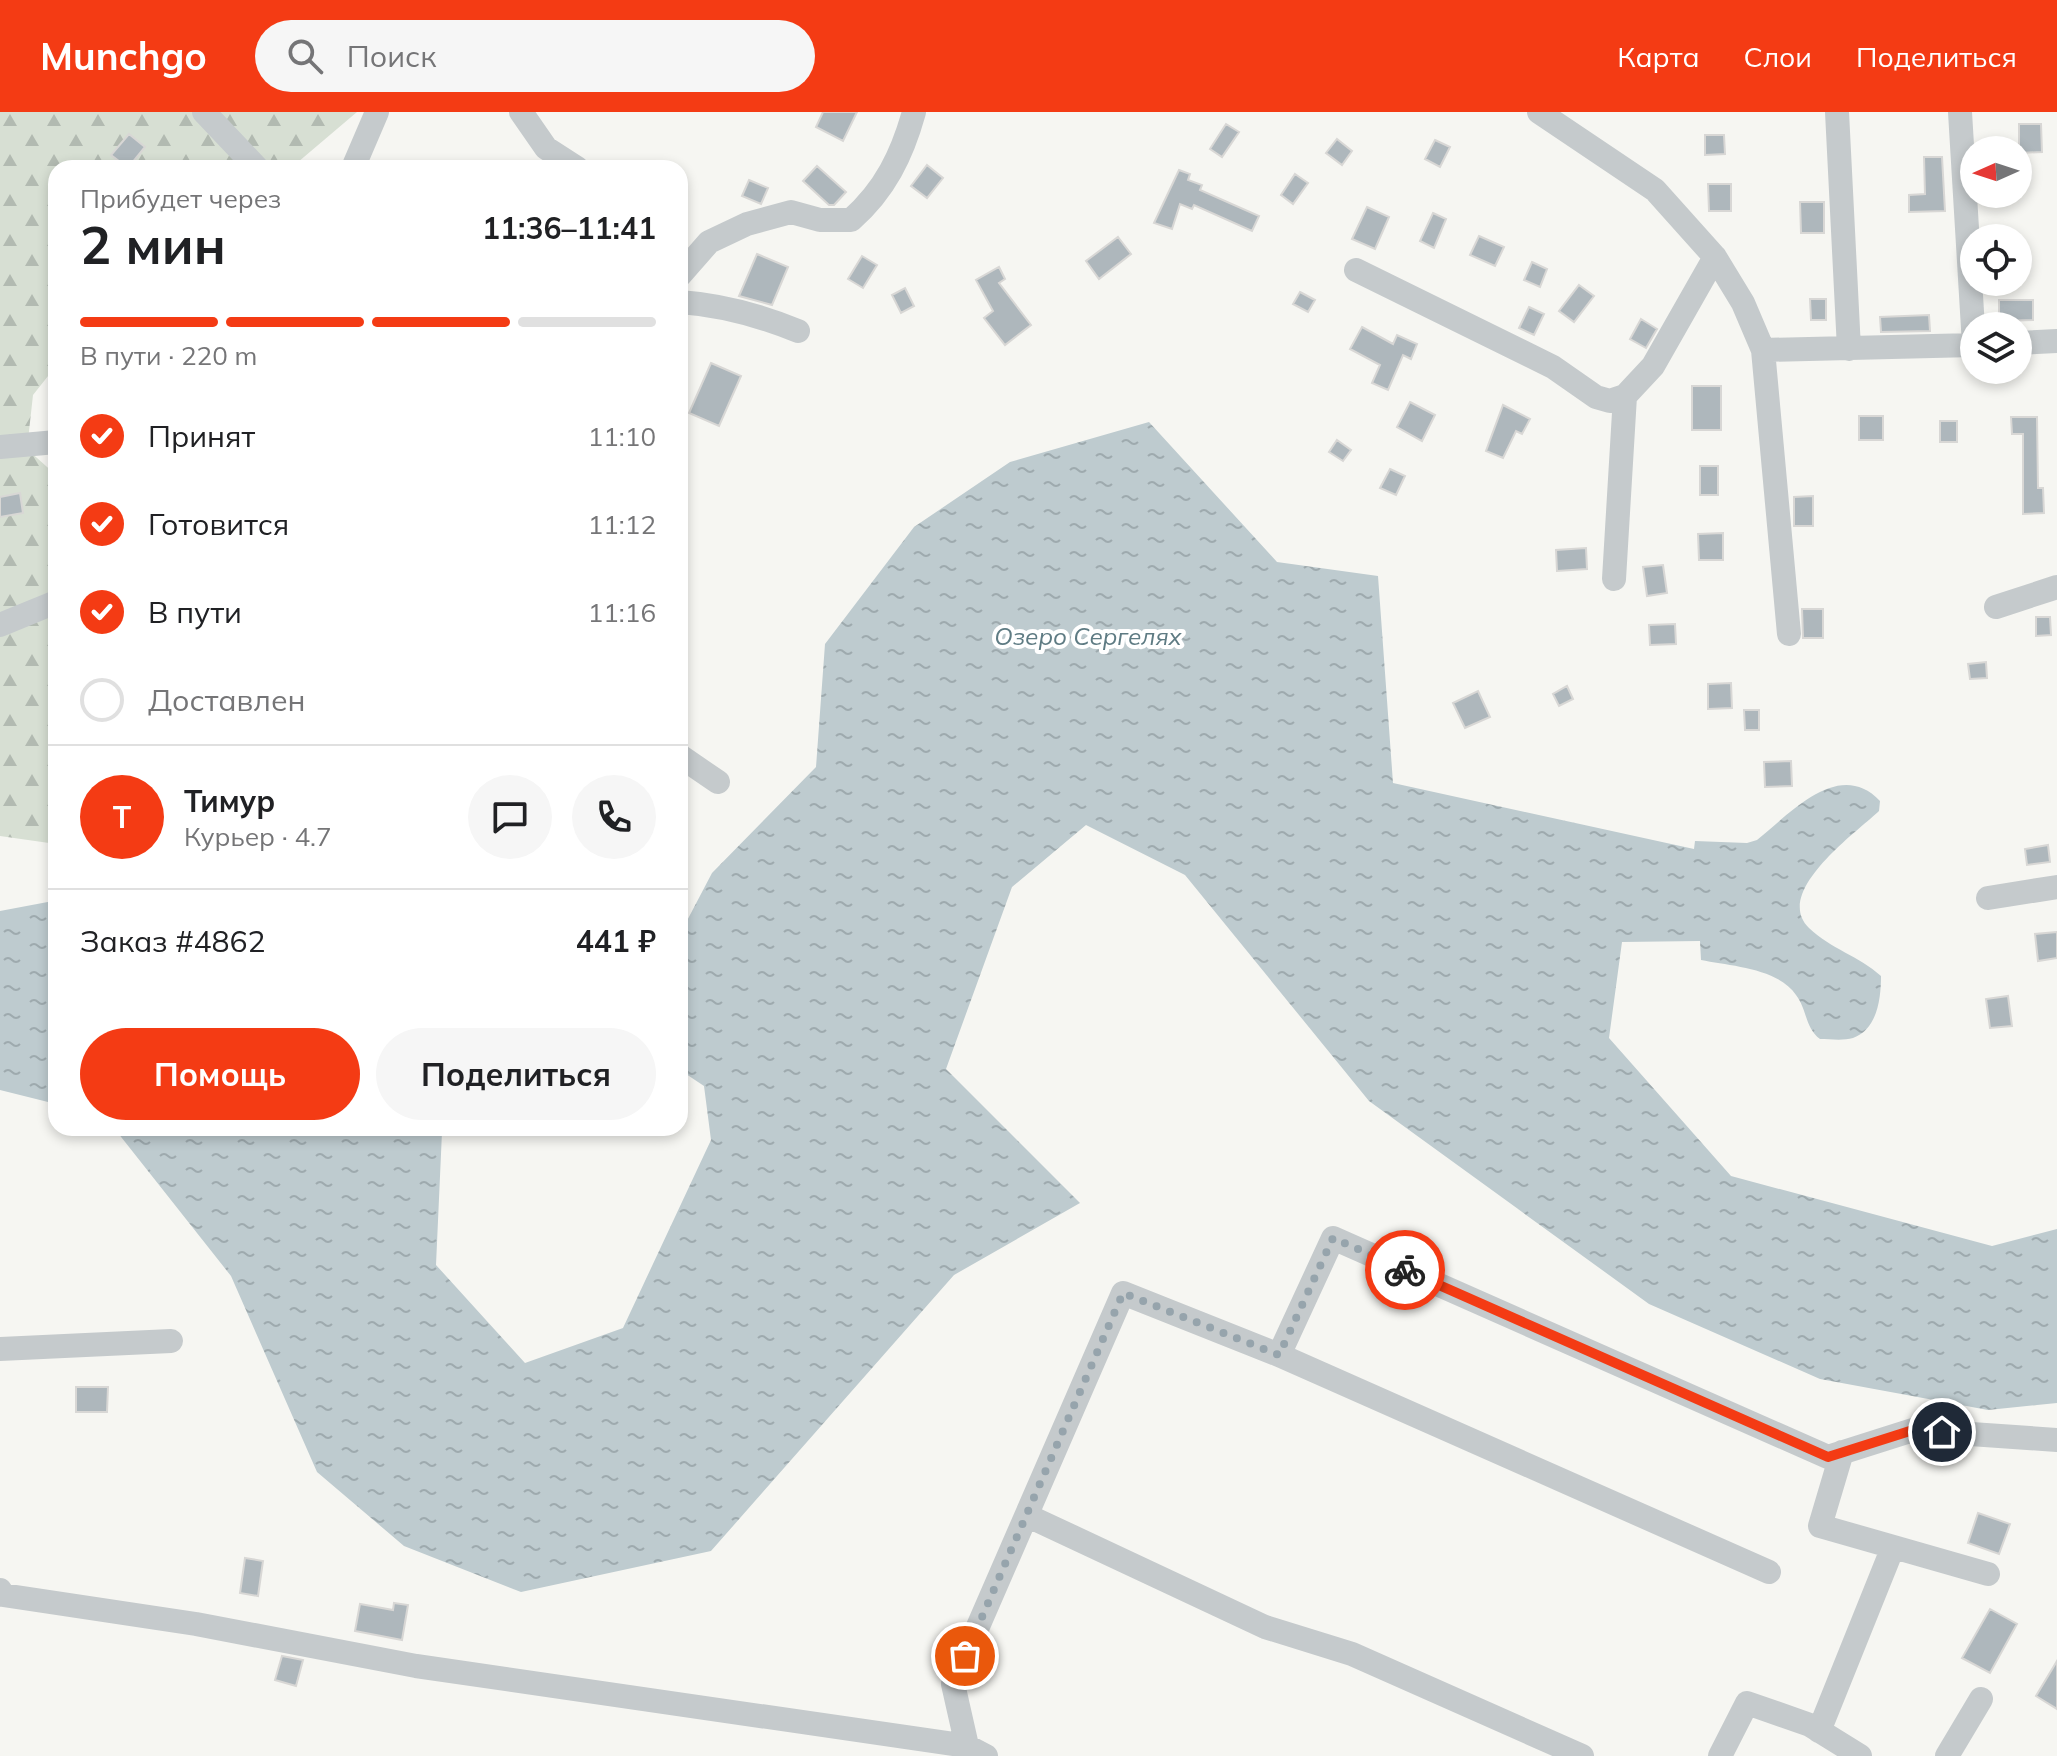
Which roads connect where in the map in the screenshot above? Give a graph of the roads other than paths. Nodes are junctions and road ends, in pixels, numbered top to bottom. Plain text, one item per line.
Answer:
1 (204, 112) edge
2 (377, 112) edge
3 (521, 112) edge
4 (914, 112) edge
5 (1539, 112) edge
6 (1837, 112) edge
7 (1960, 112) edge
8 (1573, 123) edge
9 (249, 160) edge
10 (356, 160) edge
11 (565, 160) edge
12 (1715, 257) junction
13 (688, 266) edge
14 (1356, 270) dead end
15 (688, 303) edge
16 (1972, 312) edge
17 (798, 331) dead end
18 (2057, 341) edge
19 (2032, 342) edge
20 (1960, 345) edge
21 (1849, 349) junction
22 (1763, 350) junction
23 (1625, 396) junction
24 (48, 443) edge
25 (0, 447) edge
26 (1614, 579) dead end
27 (2057, 587) edge
28 (48, 605) edge
29 (1996, 607) dead end
30 (0, 625) edge
31 (1789, 634) dead end
32 (688, 761) edge
33 (718, 782) dead end
34 (2057, 887) edge
35 (1988, 898) dead end
36 (171, 1341) dead end
37 (0, 1349) edge
38 (1279, 1355) junction
39 (2057, 1440) edge
40 (1842, 1452) junction
41 (1028, 1516) junction
42 (1893, 1547) junction
43 (1769, 1572) dead end
44 (1988, 1574) dead end
45 (0, 1590) edge
46 (1981, 1699) dead end
47 (1819, 1731) junction
48 (977, 1751) edge
49 (1582, 1756) edge
50 (1720, 1756) edge
51 (1860, 1756) edge
52 (1947, 1756) edge

1 - 9 street
2 - 10 street
3 - 11 street
4 - 13 street
5 - 8 street
6 - 21 street
7 - 16 street
8 - 12 street
12 - 22 street
12 - 23 street
14 - 23 street
15 - 17 street
18 - 19 street
20 - 21 street
21 - 22 street
22 - 31 street
23 - 26 street
24 - 25 street
27 - 29 street
28 - 30 street
32 - 33 street
34 - 35 street
36 - 37 street
38 - 40 street
38 - 41 street
38 - 43 street
39 - 40 street
40 - 42 street
41 - 48 street
41 - 49 street
42 - 44 street
42 - 47 street
45 - 48 street
46 - 52 street
47 - 50 street
47 - 51 street

